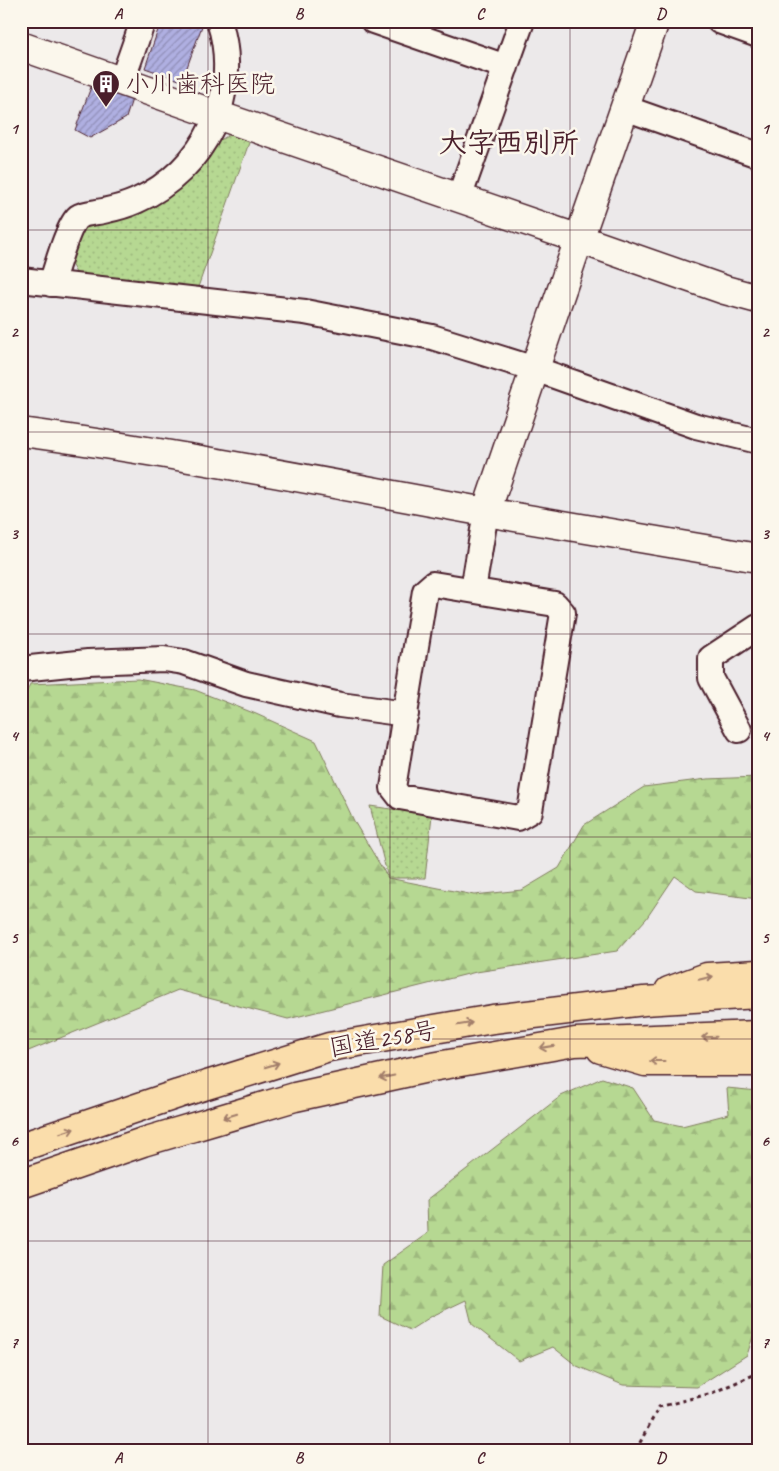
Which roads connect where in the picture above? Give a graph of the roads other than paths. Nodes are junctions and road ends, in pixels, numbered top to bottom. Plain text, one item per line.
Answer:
1 (143, 21) edge
2 (219, 21) edge
3 (373, 21) edge
4 (522, 21) edge
5 (655, 21) edge
6 (719, 21) edge
7 (758, 35) edge
8 (21, 46) edge
9 (506, 67) junction
10 (122, 81) junction
11 (625, 108) junction
12 (217, 115) junction
13 (758, 155) edge
14 (459, 198) junction
15 (578, 239) junction
16 (21, 280) edge
17 (51, 284) junction
18 (758, 299) edge
19 (535, 370) junction
20 (21, 432) edge
21 (758, 441) edge
22 (486, 512) junction
23 (758, 558) edge
24 (472, 590) junction
25 (758, 627) edge
26 (21, 669) edge
27 (406, 714) junction
28 (739, 730) dead end
29 (758, 974) edge
30 (758, 994) edge
31 (644, 1001) junction
32 (758, 1035) edge
33 (575, 1042) junction
34 (758, 1062) edge
35 (21, 1147) edge
36 (21, 1184) edge

1 - 10 street
2 - 12 street
3 - 9 street
4 - 9 street
5 - 11 street
6 - 7 street
8 - 10 street
9 - 14 street
10 - 12 street
11 - 13 street
11 - 15 street
12 - 14 street
12 - 17 street
14 - 15 street
15 - 18 street
15 - 19 street
16 - 17 street
17 - 19 street
19 - 21 street
19 - 22 street
20 - 22 street
22 - 23 street
22 - 24 street
24 - 27 street
24 - 27 street
25 - 28 street
26 - 27 street
31 -> 29 highway
30 - 31 highway, 国道258号
35 -> 31 highway, 国道258号
32 -> 33 highway, 国道258号
34 -> 33 highway
33 -> 36 highway, 国道258号

